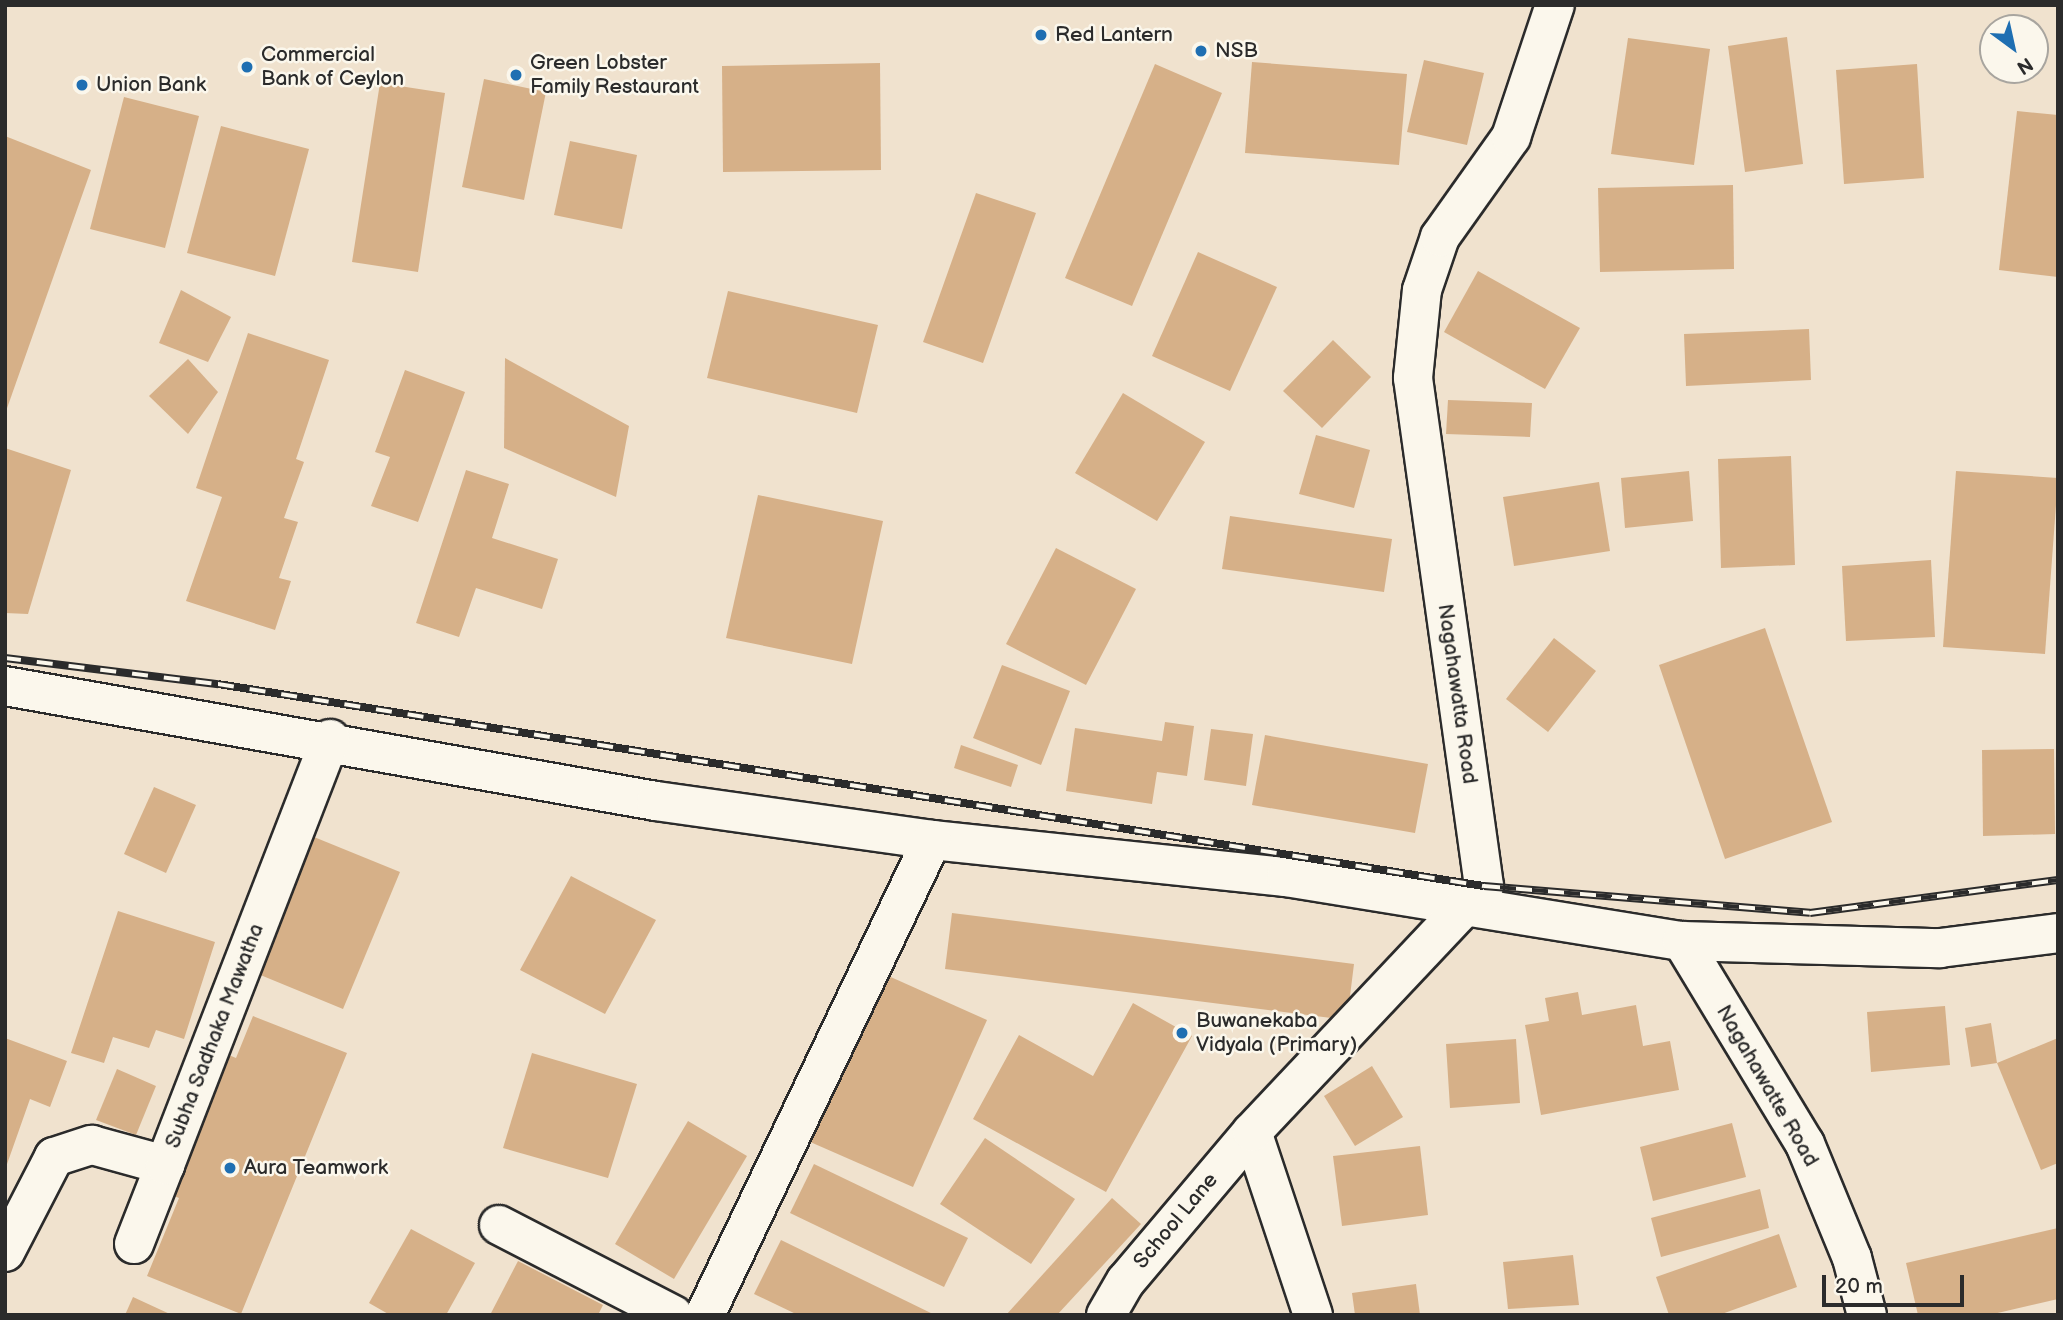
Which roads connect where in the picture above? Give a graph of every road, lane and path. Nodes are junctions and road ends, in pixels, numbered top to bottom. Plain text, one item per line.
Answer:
1 (1555, 5) edge
2 (5, 686) edge
3 (330, 739) junction
4 (932, 840) junction
5 (1468, 902) junction
6 (2058, 933) edge
7 (1682, 941) junction
8 (1252, 1132) junction
9 (165, 1165) junction
10 (499, 1225) dead end
11 (134, 1244) dead end
12 (5, 1252) edge
13 (673, 1315) edge
14 (705, 1315) edge
15 (1106, 1315) edge
16 (1313, 1315) edge
17 (1867, 1315) edge

1 - 5 street, Nagahawatta Road
2 - 3 street
3 - 4 street
3 - 9 street, Subha Sadhaka Mawatha
4 - 5 street
4 - 14 street
5 - 7 street
5 - 8 street, Nagahawatta Road
6 - 7 street
7 - 17 street, Nagahawatte Road
8 - 15 street, School Lane
8 - 16 street
9 - 11 street
9 - 12 street, Subha Sadhaka Mawatha
10 - 13 street

